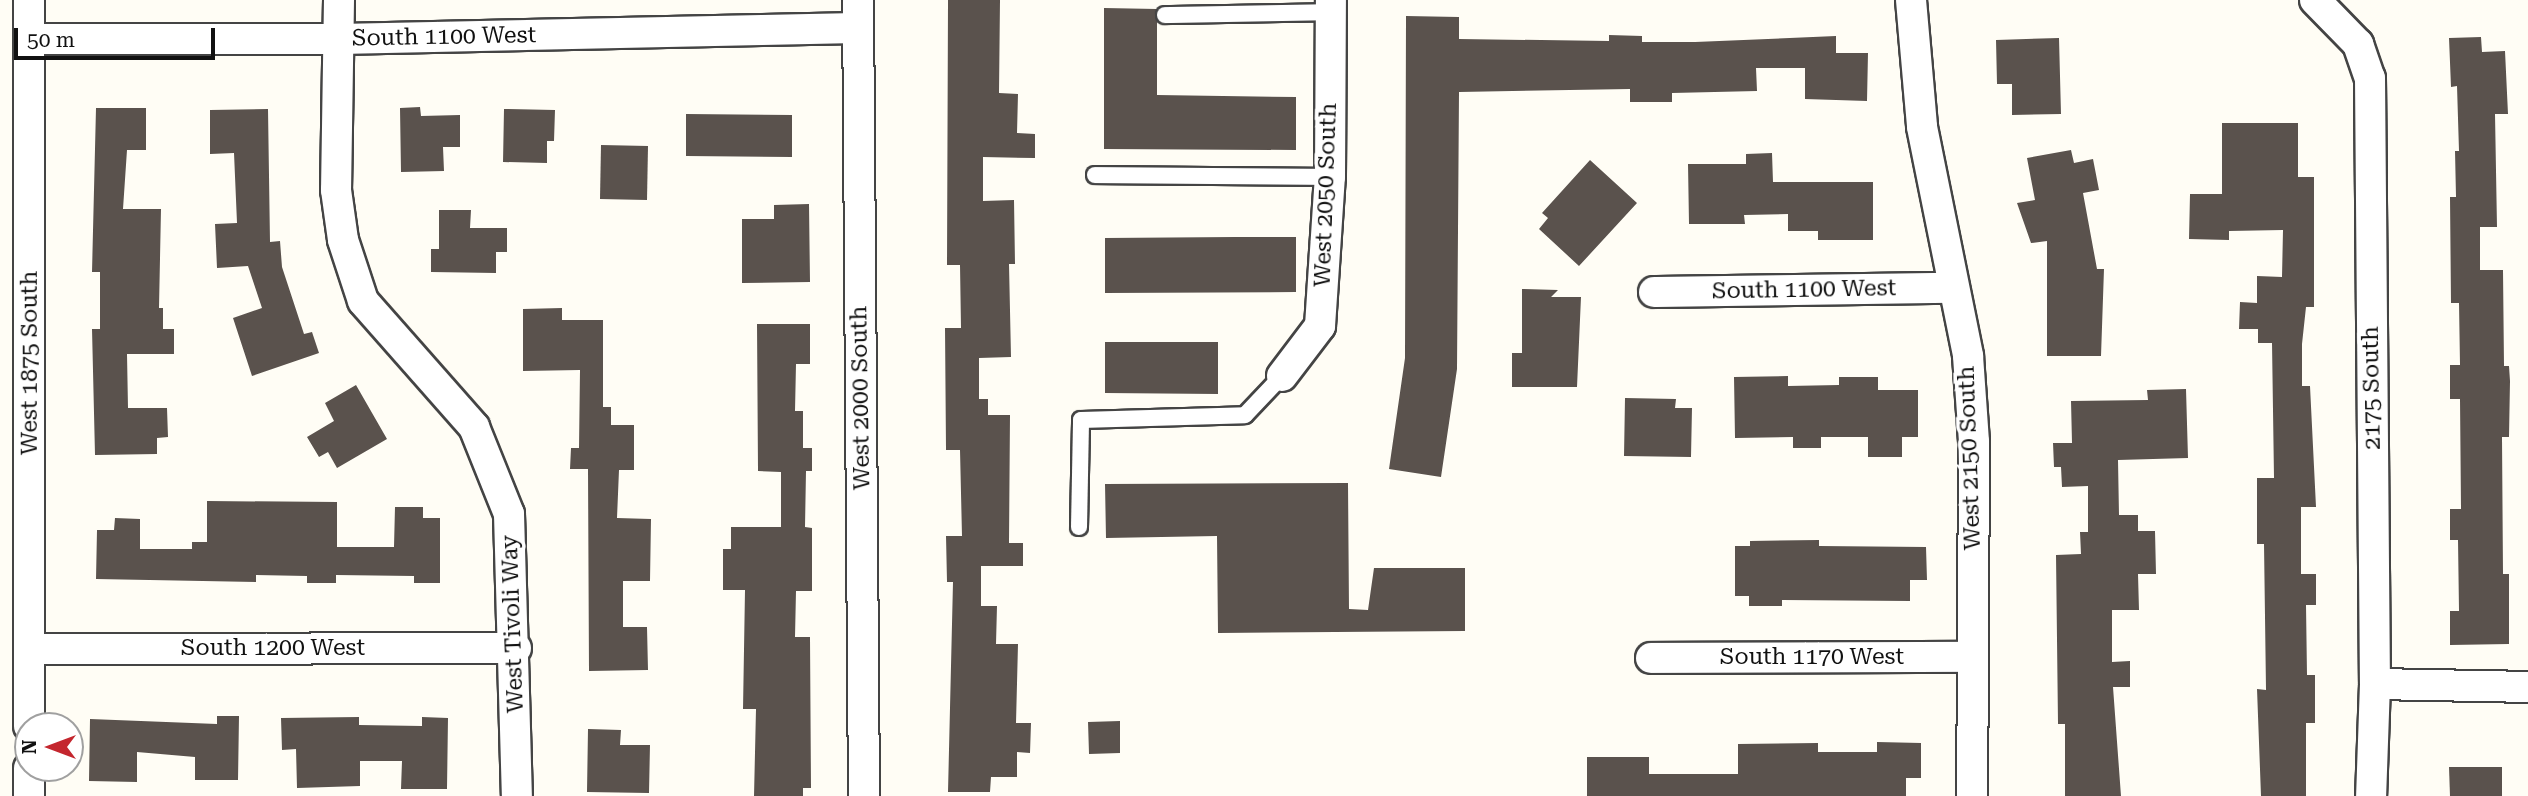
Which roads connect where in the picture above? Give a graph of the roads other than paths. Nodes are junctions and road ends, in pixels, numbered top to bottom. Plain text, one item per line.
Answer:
1 (29, 0) edge
2 (339, 0) edge
3 (1911, 0) edge
4 (2315, 0) edge
5 (1331, 6) edge
6 (858, 14) edge
7 (1165, 15) dead end
8 (30, 39) junction
9 (339, 39) junction
10 (1095, 175) dead end
11 (1331, 177) junction
12 (1953, 288) junction
13 (1654, 292) dead end
14 (1282, 376) joint
15 (1079, 527) dead end
16 (516, 648) junction
17 (30, 649) junction
18 (1973, 657) junction
19 (1651, 658) dead end
20 (2375, 684) junction
21 (2528, 687) edge
22 (29, 712) edge
23 (517, 796) edge
24 (864, 796) edge
25 (1972, 796) edge
26 (2371, 796) edge

1 - 8 street, West 1875 South
2 - 9 street, West Tivoli Way
3 - 12 street, West 2150 South
4 - 20 street, 2175 South
5 - 7 lane
5 - 11 street, West 2050 South
6 - 9 street, South 1100 West
6 - 24 street, West 2000 South
8 - 9 street, South 1100 West
8 - 17 street, West 1875 South
9 - 16 street, West Tivoli Way
10 - 11 lane
11 - 14 street, West 2050 South
12 - 13 street, South 1100 West
12 - 18 street, West 2150 South
14 - 15 lane
16 - 17 street, South 1200 West
16 - 23 street, West Tivoli Way
17 - 22 street, West 1875 South
18 - 19 street, South 1170 West
18 - 25 street, West 2150 South
20 - 21 street
20 - 26 street, 2175 South

